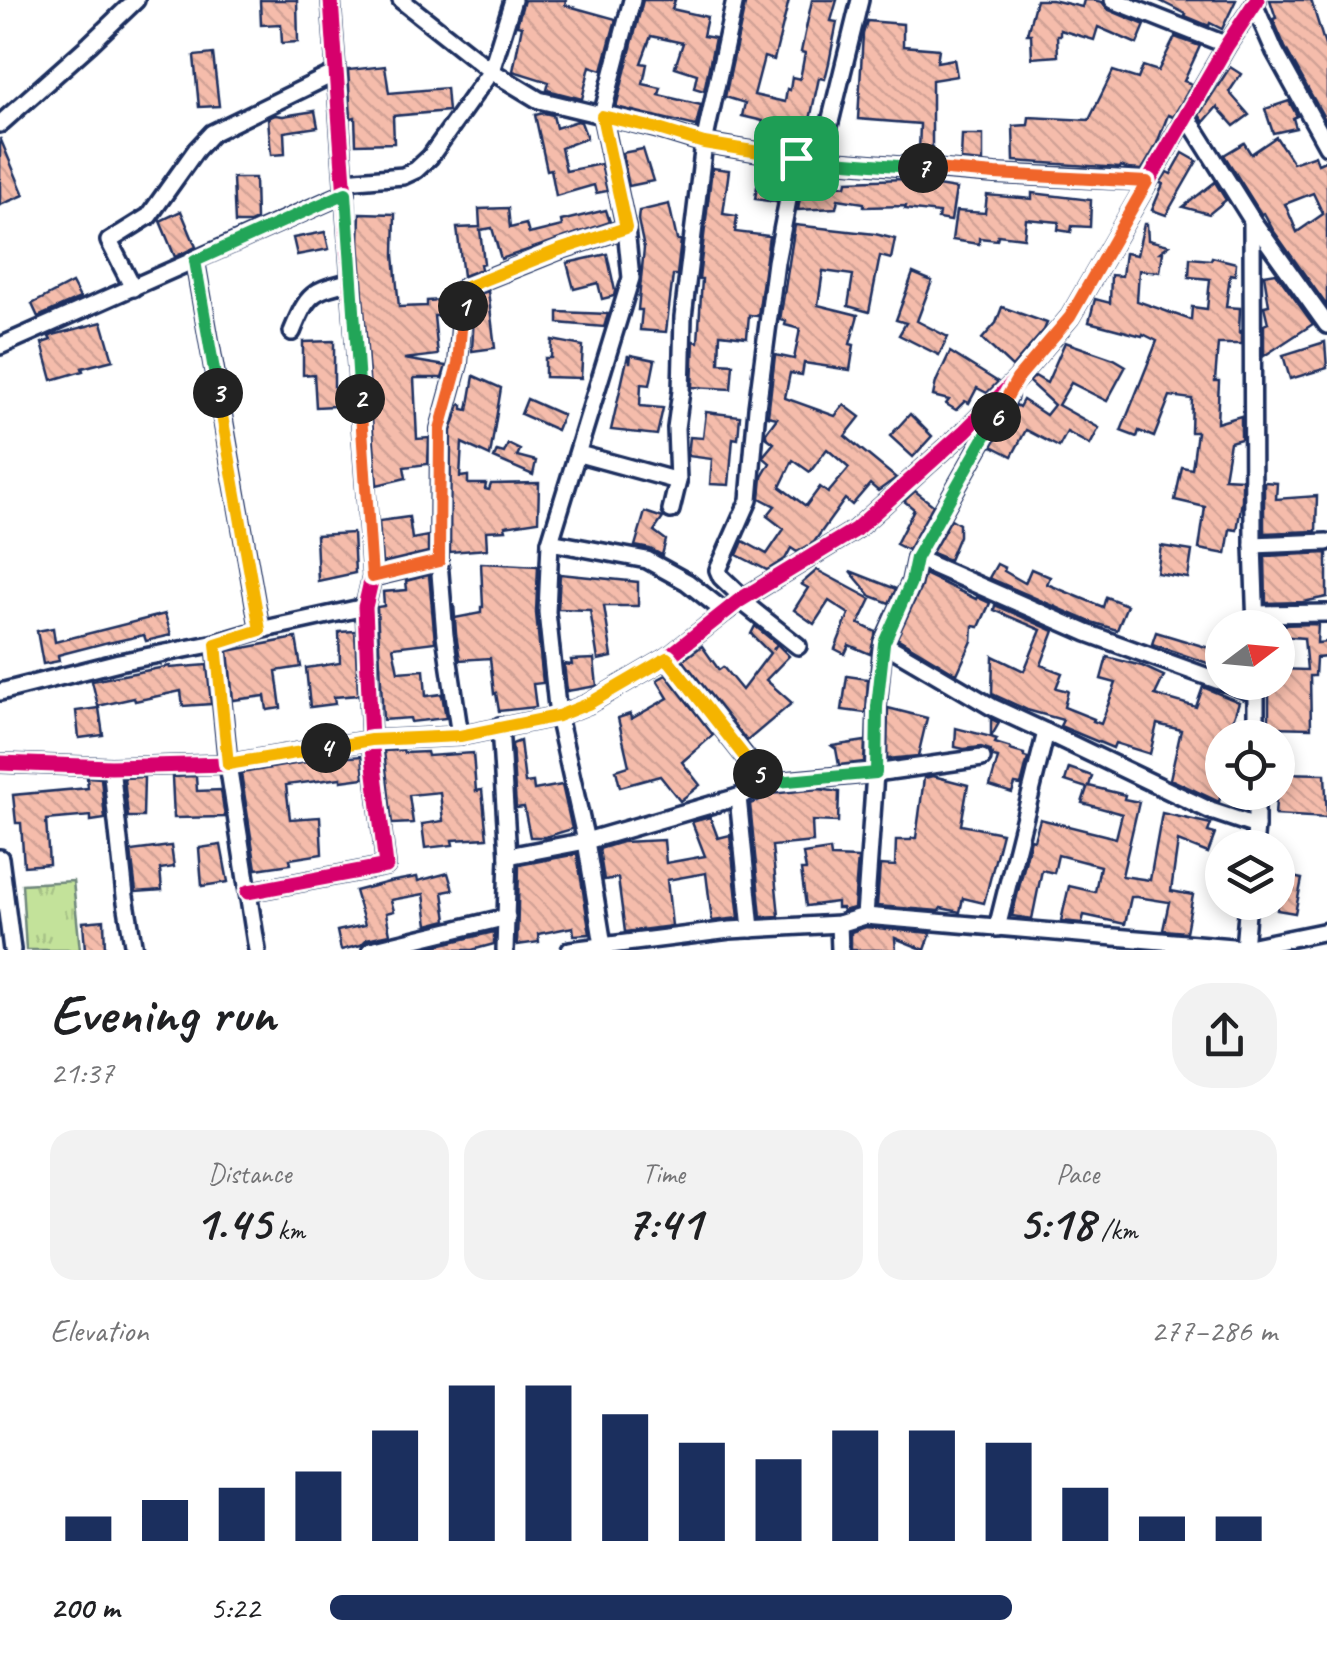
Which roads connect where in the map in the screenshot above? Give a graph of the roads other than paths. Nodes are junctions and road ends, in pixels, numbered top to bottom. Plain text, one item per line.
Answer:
1 (136, 0) edge
2 (332, 0) edge
3 (402, 0) edge
4 (512, 0) edge
5 (632, 0) edge
6 (736, 0) edge
7 (860, 0) edge
8 (1114, 0) edge
9 (1255, 2) edge
10 (1227, 45) junction
11 (491, 71) junction
12 (337, 72) junction
13 (1186, 115) junction
14 (602, 116) junction
15 (0, 124) edge
16 (704, 143) junction
17 (1327, 146) edge
18 (796, 158) junction
19 (821, 159) junction
20 (1147, 182) junction
21 (346, 187) junction
22 (1252, 220) junction
23 (626, 228) junction
24 (195, 261) junction
25 (352, 281) junction
26 (133, 288) junction
27 (1327, 325) edge
28 (292, 332) dead end
29 (0, 346) edge
30 (1017, 379) junction
31 (578, 454) junction
32 (678, 480) junction
33 (670, 510) dead end
34 (550, 542) junction
35 (1327, 542) edge
36 (1253, 545) junction
37 (916, 558) junction
38 (439, 561) junction
39 (372, 577) junction
40 (740, 600) junction
41 (364, 606) junction
42 (1256, 610) edge
43 (725, 612) junction
44 (1327, 613) edge
45 (1295, 616) edge
46 (260, 630) junction
47 (884, 643) junction
48 (216, 644) junction
49 (798, 646) dead end
50 (667, 658) junction
51 (1205, 675) edge
52 (0, 692) edge
53 (558, 716) junction
54 (500, 726) junction
55 (1046, 732) junction
56 (460, 736) junction
57 (371, 740) junction
58 (982, 758) dead end
59 (0, 764) edge
60 (228, 764) junction
61 (111, 767) junction
62 (876, 773) junction
63 (766, 783) junction
64 (738, 798) junction
65 (1256, 810) edge
66 (1256, 826) junction
67 (1256, 830) edge
68 (586, 841) junction
69 (508, 856) junction
70 (0, 858) edge
71 (248, 892) junction
72 (507, 916) junction
73 (864, 916) junction
74 (1246, 920) edge
75 (838, 924) junction
76 (996, 928) junction
77 (752, 929) junction
78 (1327, 930) edge
79 (602, 945) junction
80 (1244, 949) edge
81 (12, 950) edge
82 (134, 950) edge
83 (258, 950) edge
84 (371, 950) edge
85 (505, 950) edge
86 (570, 950) edge
87 (840, 950) edge

1 - 15 street
2 - 12 street
3 - 11 street
4 - 11 street
5 - 14 street
6 - 16 street
7 - 19 street
8 - 10 street
9 - 10 street
9 - 17 street
10 - 13 street
11 - 14 street
11 - 21 street
12 - 21 street
12 - 26 street
13 - 20 street
13 - 22 street
14 - 16 street
14 - 23 street
16 - 18 street
16 - 32 street
18 - 19 street
18 - 40 street
19 - 20 street
20 - 30 street
21 - 24 street
21 - 25 street
22 - 27 street
22 - 36 street
23 - 31 street
23 - 38 street
24 - 26 street
24 - 46 street
25 - 28 street
25 - 39 street
26 - 29 street
30 - 37 street
30 - 40 street
31 - 32 street
31 - 34 street
32 - 33 street
34 - 43 street
34 - 53 street
35 - 36 street
36 - 42 street
37 - 47 street
37 - 51 street
38 - 39 street
38 - 56 street
39 - 41 street
40 - 43 street
40 - 49 street
41 - 46 street
41 - 57 street
43 - 50 street
44 - 45 street
46 - 48 street
47 - 55 street
47 - 62 street
48 - 52 street
48 - 60 street
50 - 53 street
50 - 63 street
53 - 54 street
53 - 68 street
54 - 56 street
54 - 69 street
55 - 66 street
55 - 76 street
56 - 57 street
57 - 60 street
57 - 71 street
58 - 62 street
59 - 61 street
60 - 61 street
60 - 71 street
61 - 82 street
62 - 63 street
62 - 73 street
63 - 64 street
64 - 68 street
64 - 77 street
65 - 66 street
66 - 67 street
68 - 69 street
68 - 79 street
69 - 72 street
70 - 81 street
71 - 83 street
72 - 84 street
72 - 85 street
73 - 75 street
73 - 76 street
74 - 80 street
75 - 77 street
75 - 87 street
76 - 80 street
77 - 79 street
78 - 80 street
79 - 86 street

